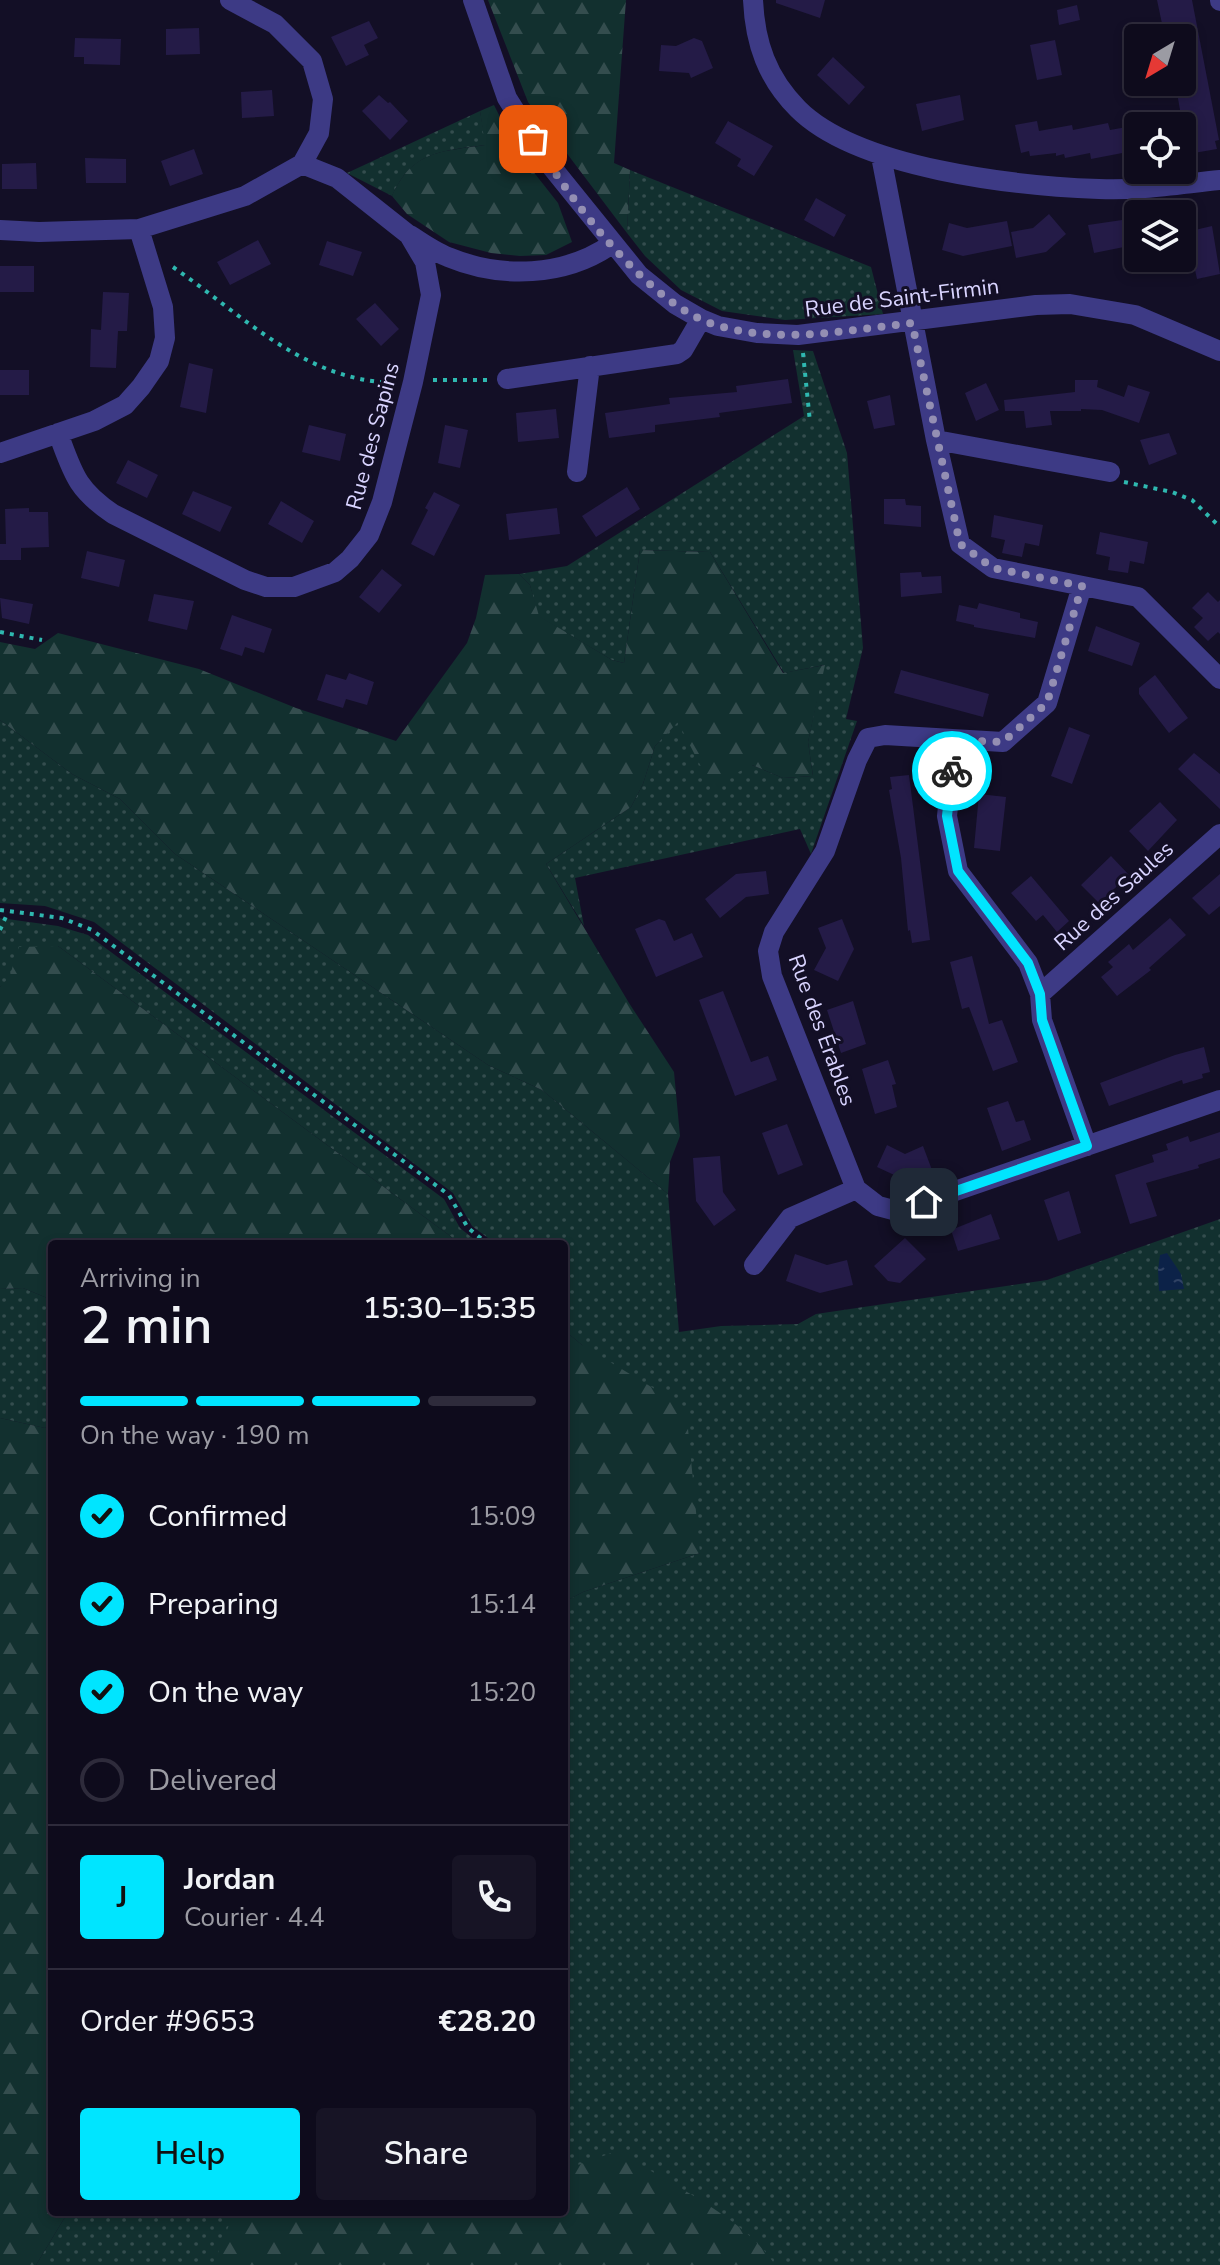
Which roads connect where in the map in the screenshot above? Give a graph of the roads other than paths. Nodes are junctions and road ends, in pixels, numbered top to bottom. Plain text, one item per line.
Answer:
1 (230, 0) edge
2 (473, 0) edge
3 (753, 0) edge
4 (881, 156) junction
5 (302, 164) junction
6 (1220, 180) edge
7 (139, 229) junction
8 (0, 230) edge
9 (409, 235) junction
10 (612, 244) junction
11 (701, 319) junction
12 (912, 323) junction
13 (1220, 351) edge
14 (590, 366) junction
15 (507, 379) road end
16 (58, 433) junction
17 (936, 440) junction
18 (0, 453) edge
19 (577, 472) dead end
20 (1110, 472) road end
21 (1082, 586) junction
22 (1220, 679) edge
23 (955, 740) junction
24 (1220, 834) edge
25 (1040, 994) junction
26 (1220, 1100) edge
27 (1087, 1146) junction
28 (856, 1189) junction
29 (754, 1265) dead end

1 - 5 street
2 - 10 street, Rue de Saint-Firmin
3 - 4 street
4 - 6 street
4 - 12 street
5 - 7 street
5 - 9 street, Rue des Sapins
7 - 8 street
7 - 16 street
9 - 10 street
9 - 16 street, Rue des Sapins
10 - 11 street, Rue de Saint-Firmin
11 - 12 street, Rue de Saint-Firmin
11 - 14 street
12 - 13 street, Rue de Saint-Firmin
12 - 17 street
14 - 15 street
14 - 19 street
16 - 18 street
17 - 20 street
17 - 21 street
21 - 22 street
21 - 23 street, Rue des Érables
23 - 25 street
23 - 28 street, Rue des Érables
24 - 25 street, Rue des Saules
25 - 27 street
26 - 27 street
27 - 28 street
28 - 29 street

